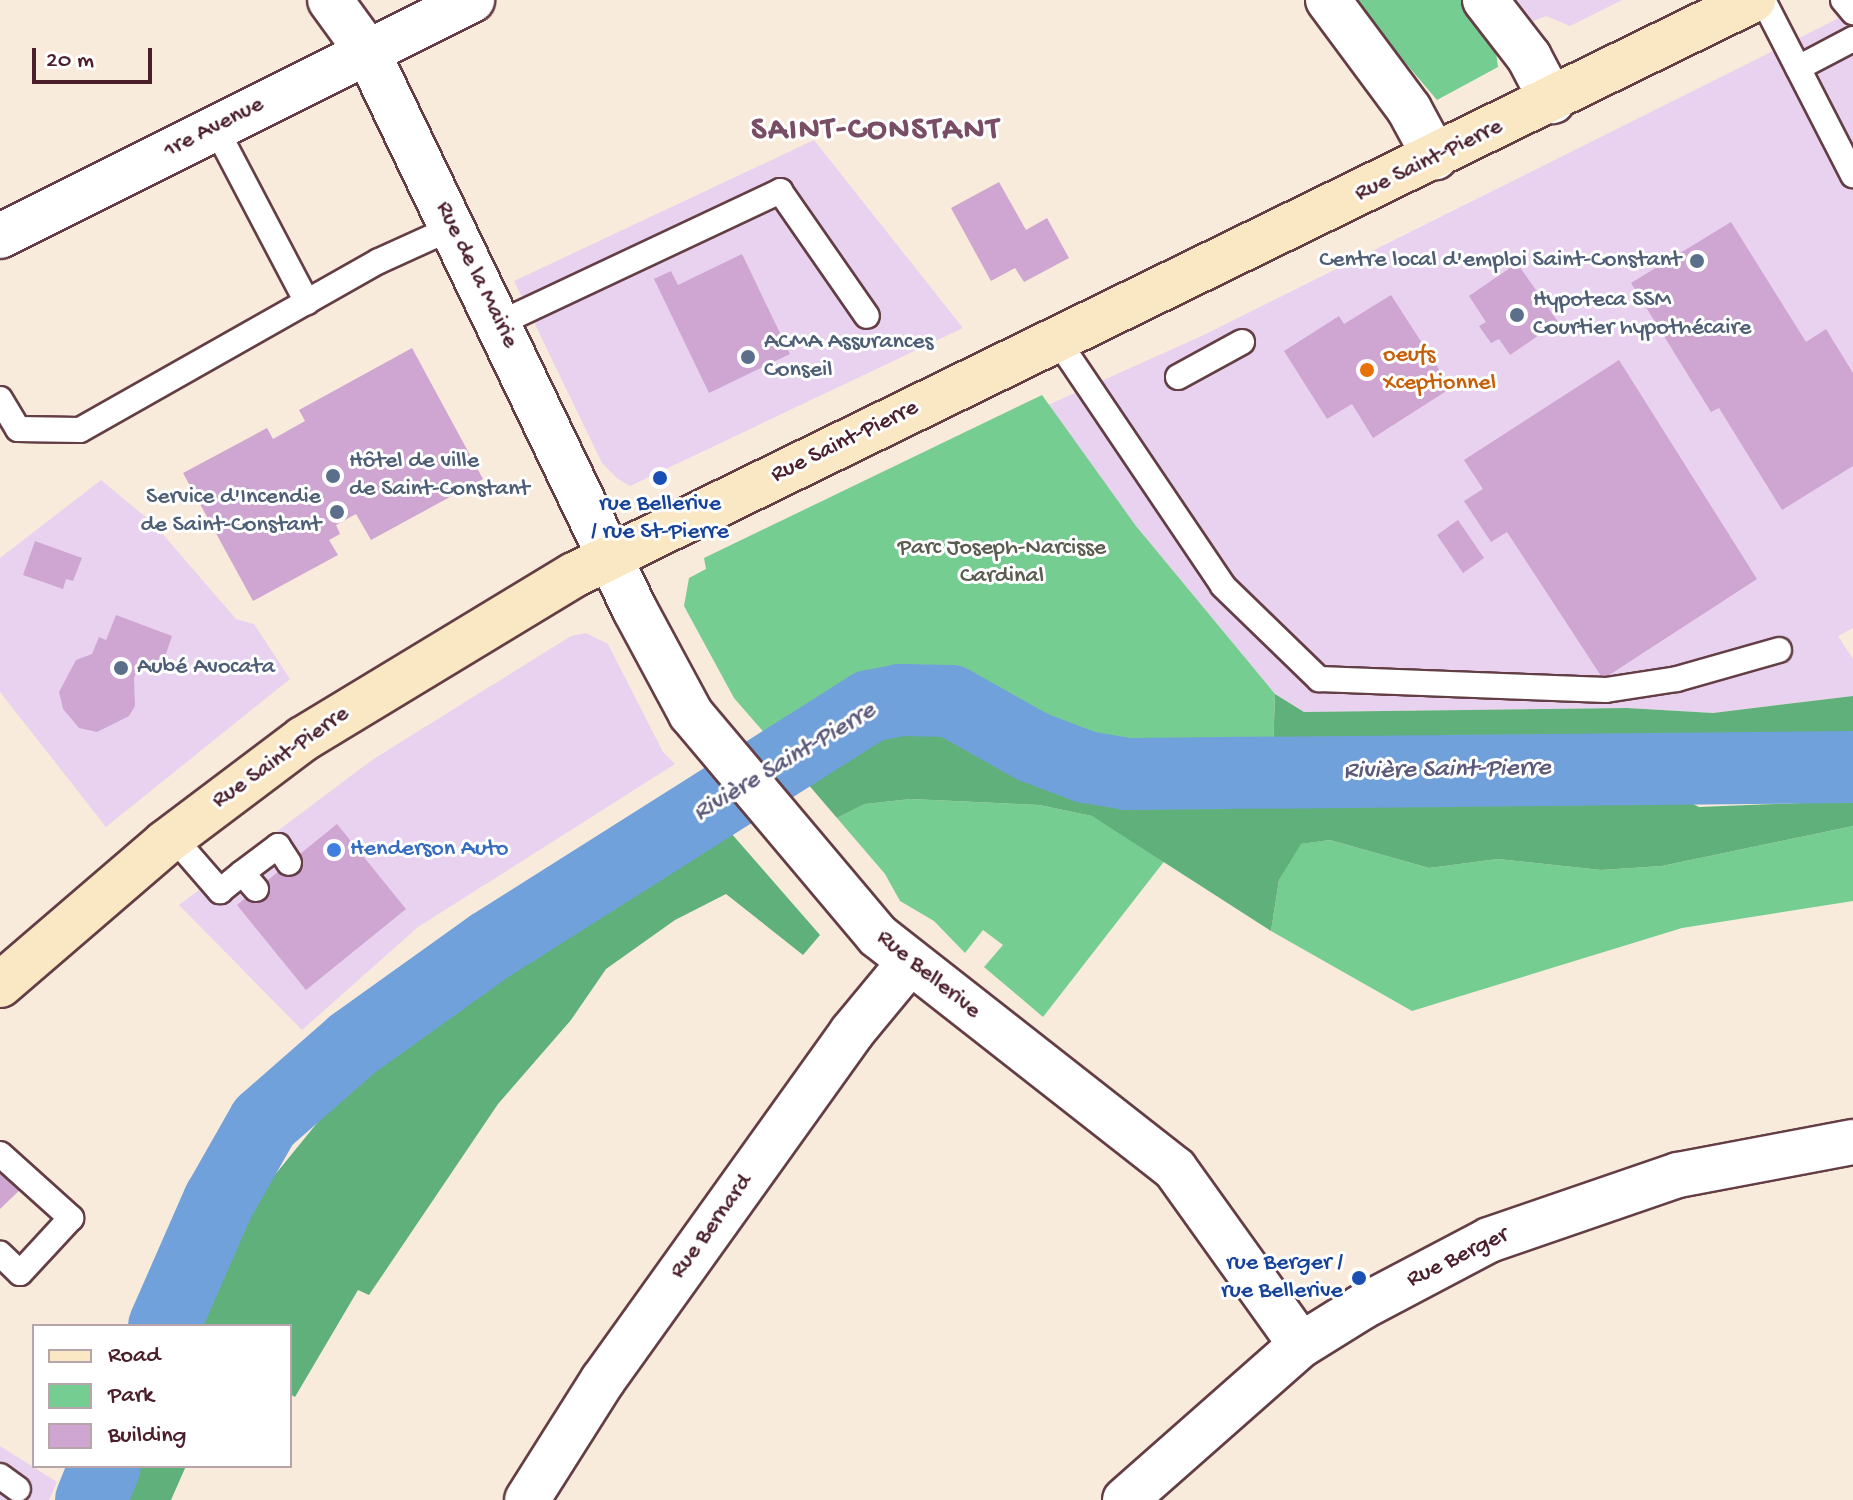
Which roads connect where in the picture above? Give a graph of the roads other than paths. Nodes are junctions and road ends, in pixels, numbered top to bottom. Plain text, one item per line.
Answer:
1 (330, 0) edge
2 (472, 0) edge
3 (1328, 0) edge
4 (1485, 0) edge
5 (1753, 0) edge
6 (1763, 0) edge
7 (1843, 0) edge
8 (1853, 12) edge
9 (1853, 39) edge
10 (367, 51) junction
11 (1798, 68) junction
12 (1552, 101) junction
13 (215, 127) junction
14 (1435, 157) junction
15 (1853, 175) edge
16 (454, 227) junction
17 (0, 236) edge
18 (307, 302) junction
19 (867, 316) dead end
20 (500, 323) junction
21 (1058, 341) junction
22 (1242, 342) dead end
23 (1178, 377) dead end
24 (0, 399) edge
25 (611, 556) junction
26 (1779, 650) dead end
27 (173, 837) junction
28 (289, 863) dead end
29 (909, 963) junction
30 (0, 985) edge
31 (1853, 1142) edge
32 (0, 1154) edge
33 (0, 1254) edge
34 (1301, 1345) junction
35 (527, 1500) edge
36 (1125, 1500) edge

1 - 10 street, Rue de la Mairie
2 - 10 street, 1re Avenue
3 - 14 street
4 - 12 street
5 - 12 main road, Rue Saint-Pierre
6 - 11 lane
7 - 8 lane
9 - 11 lane
10 - 13 street, 1re Avenue
10 - 16 street, Rue de la Mairie
11 - 15 lane
12 - 14 main road, Rue Saint-Pierre
13 - 17 street, 1re Avenue
13 - 18 lane
14 - 21 main road, Rue Saint-Pierre
16 - 18 lane
16 - 20 street, Rue de la Mairie
18 - 24 lane
19 - 20 lane
20 - 25 street, Rue de la Mairie
21 - 25 main road, Rue Saint-Pierre
21 - 26 lane
22 - 23 lane
25 - 27 main road, Rue Saint-Pierre
25 - 29 street, Rue Bellerive
27 - 28 lane
27 - 30 main road, Rue Saint-Pierre
29 - 34 street, Rue Bellerive
29 - 35 street, Rue Bernard
31 - 34 street, Rue Berger
32 - 33 lane
34 - 36 street, Rue Berger

